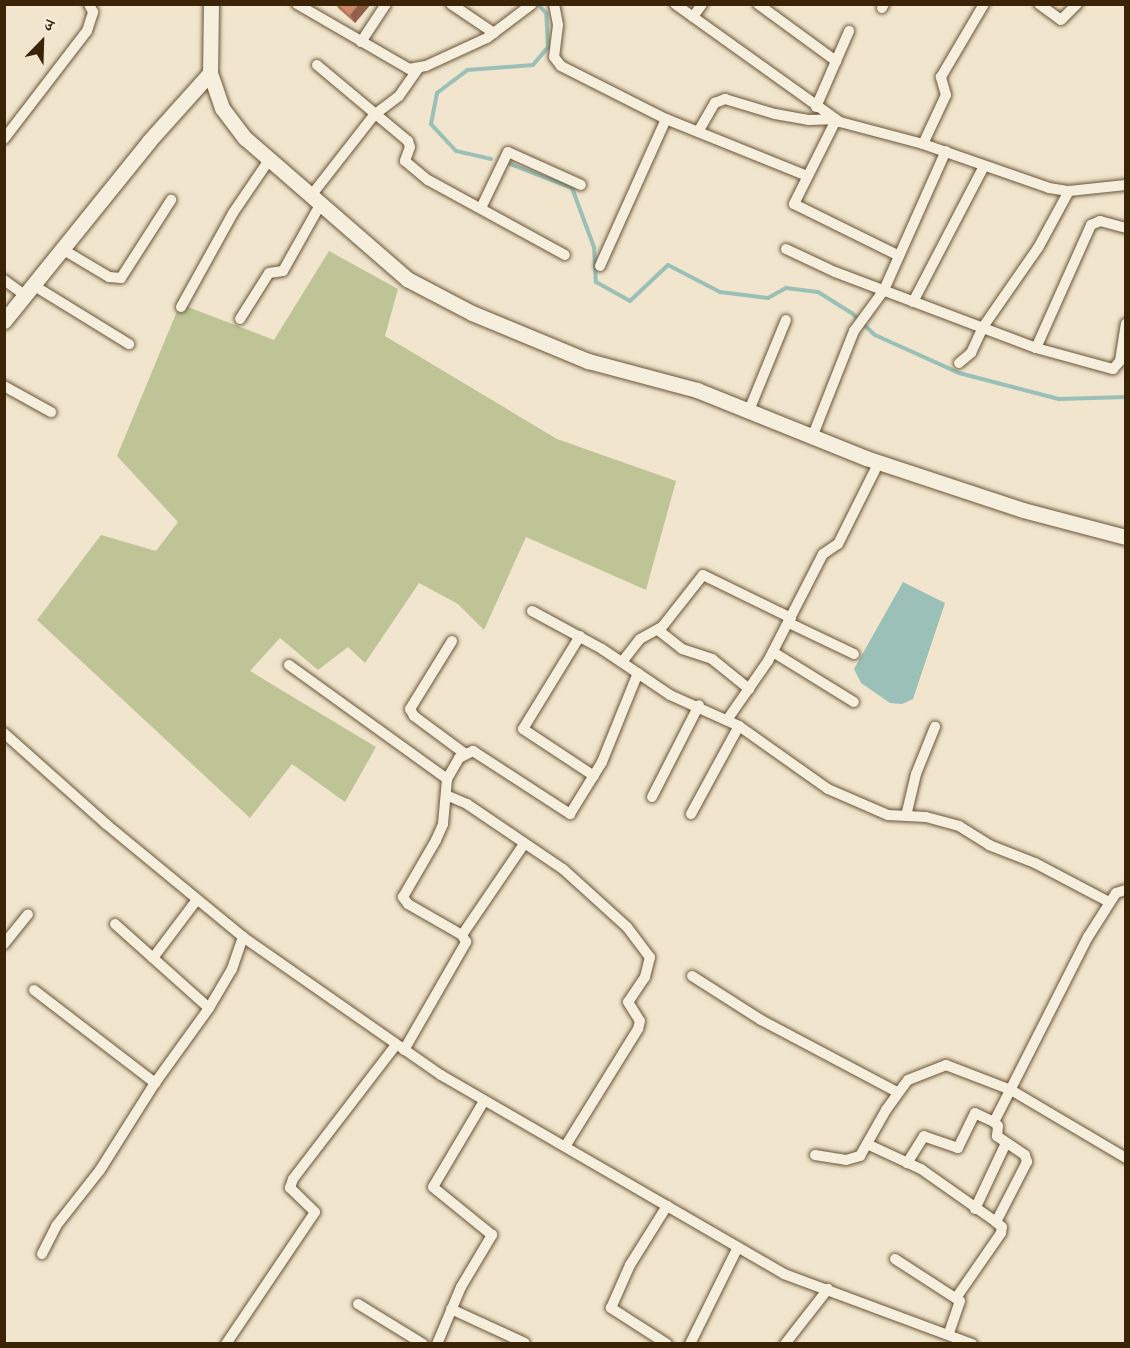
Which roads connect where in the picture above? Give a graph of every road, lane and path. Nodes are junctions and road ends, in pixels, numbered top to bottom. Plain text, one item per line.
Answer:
1 (90, 4) edge
2 (211, 4) edge
3 (297, 4) edge
4 (386, 4) edge
5 (450, 4) edge
6 (554, 4) edge
7 (675, 4) edge
8 (702, 4) edge
9 (758, 4) edge
10 (984, 4) edge
11 (1039, 4) edge
12 (1077, 4) edge
13 (529, 7) edge
14 (693, 17) junction
15 (849, 31) dead end
16 (494, 33) junction
17 (361, 42) junction
18 (836, 61) junction
19 (317, 65) dead end
20 (418, 69) junction
21 (210, 73) junction
22 (816, 107) junction
23 (374, 115) junction
24 (666, 119) junction
25 (834, 120) junction
26 (698, 132) junction
27 (4, 139) edge
28 (923, 144) junction
29 (946, 151) junction
30 (269, 160) junction
31 (984, 166) junction
32 (807, 176) junction
33 (581, 185) dead end
34 (1125, 185) edge
35 (1069, 190) junction
36 (171, 200) dead end
37 (315, 201) junction
38 (481, 208) junction
39 (1125, 228) edge
40 (62, 249) junction
41 (786, 249) dead end
42 (565, 255) dead end
43 (899, 256) junction
44 (600, 266) dead end
45 (4, 280) edge
46 (29, 290) junction
47 (884, 290) junction
48 (913, 302) junction
49 (181, 307) dead end
50 (240, 319) dead end
51 (786, 320) dead end
52 (4, 321) edge
53 (1125, 323) edge
54 (983, 327) junction
55 (129, 344) dead end
56 (1036, 348) junction
57 (959, 363) dead end
58 (4, 386) edge
59 (750, 408) junction
60 (51, 412) dead end
61 (813, 435) junction
62 (879, 462) junction
63 (1125, 537) edge
64 (532, 611) dead end
65 (790, 621) junction
66 (658, 630) junction
67 (580, 636) junction
68 (452, 641) dead end
69 (773, 652) junction
70 (855, 654) dead end
71 (622, 662) junction
72 (289, 665) dead end
73 (638, 673) junction
74 (749, 689) junction
75 (854, 702) dead end
76 (699, 705) junction
77 (727, 720) junction
78 (739, 726) junction
79 (935, 727) dead end
80 (4, 733) edge
81 (464, 753) junction
82 (594, 776) junction
83 (447, 780) junction
84 (446, 795) junction
85 (652, 797) dead end
86 (690, 814) dead end
87 (906, 816) junction
88 (524, 844) junction
89 (1125, 890) edge
90 (196, 901) junction
91 (1109, 902) junction
92 (28, 914) dead end
93 (115, 924) dead end
94 (462, 935) junction
95 (243, 937) junction
96 (4, 944) edge
97 (153, 958) junction
98 (692, 976) dead end
99 (34, 990) dead end
100 (209, 1008) junction
101 (400, 1047) junction
102 (155, 1083) junction
103 (1011, 1090) junction
104 (897, 1092) junction
105 (484, 1101) junction
106 (994, 1122) junction
107 (1006, 1143) junction
108 (566, 1144) junction
109 (867, 1144) junction
110 (815, 1155) dead end
111 (1125, 1158) edge
112 (907, 1163) junction
113 (667, 1206) junction
114 (975, 1209) junction
115 (996, 1222) junction
116 (738, 1247) junction
117 (42, 1254) dead end
118 (895, 1259) dead end
119 (828, 1289) junction
120 (956, 1298) junction
121 (358, 1304) dead end
122 (451, 1309) junction
123 (949, 1333) junction
124 (525, 1343) edge
125 (226, 1344) edge
126 (423, 1344) edge
127 (437, 1344) edge
128 (666, 1344) edge
129 (690, 1344) edge
130 (785, 1344) edge
131 (972, 1344) edge

1 - 27 street
2 - 21 street
3 - 17 street
4 - 17 street
5 - 16 street
6 - 24 street
7 - 14 street
8 - 14 street
9 - 18 street
10 - 28 street
11 - 12 street
13 - 16 street
14 - 22 street
15 - 18 street
16 - 20 street
17 - 20 street
18 - 22 street
19 - 23 street
20 - 23 street
21 - 30 street
21 - 40 street
22 - 25 street
23 - 37 street
23 - 38 street
24 - 26 street
24 - 44 street
25 - 26 street
25 - 28 street
25 - 32 street
26 - 32 street
28 - 29 street
29 - 31 street
29 - 43 street
30 - 37 street
30 - 49 street
31 - 35 street
31 - 48 street
32 - 43 street
33 - 38 street
34 - 35 street
35 - 54 street
36 - 40 street
37 - 50 street
37 - 59 street
38 - 42 street
39 - 56 street
40 - 46 street
41 - 47 street
43 - 47 street
45 - 46 street
46 - 52 street
46 - 55 street
47 - 48 street
47 - 61 street
48 - 54 street
51 - 59 street
53 - 56 street
54 - 56 street
54 - 57 street
58 - 60 street
59 - 61 street
61 - 62 street
62 - 63 street
62 - 65 street
64 - 67 street
65 - 66 street
65 - 69 street
65 - 70 street
66 - 71 street
66 - 74 street
67 - 71 street
67 - 82 street
68 - 81 street
69 - 74 street
69 - 75 street
71 - 73 street
72 - 83 street
73 - 76 street
73 - 82 street
74 - 77 street
76 - 77 street
76 - 85 street
77 - 78 street
78 - 86 street
78 - 87 street
79 - 87 street
80 - 90 street
81 - 82 street
81 - 83 street
83 - 84 street
84 - 88 street
84 - 94 street
87 - 91 street
88 - 94 street
88 - 108 street
89 - 91 street
90 - 95 street
90 - 97 street
91 - 103 street
92 - 96 street
93 - 97 street
94 - 101 street
95 - 100 street
95 - 101 street
97 - 100 street
98 - 104 street
99 - 102 street
100 - 102 street
101 - 105 street
101 - 125 street
102 - 117 street
103 - 104 street
103 - 106 street
103 - 111 street
104 - 109 street
105 - 108 street
105 - 122 street
106 - 107 street
106 - 112 street
107 - 114 street
107 - 115 street
108 - 113 street
109 - 110 street
109 - 112 street
112 - 114 street
113 - 116 street
113 - 128 street
114 - 115 street
115 - 120 street
116 - 119 street
116 - 129 street
118 - 120 street
119 - 123 street
119 - 130 street
120 - 123 street
121 - 126 street
122 - 124 street
122 - 127 street
123 - 131 street

